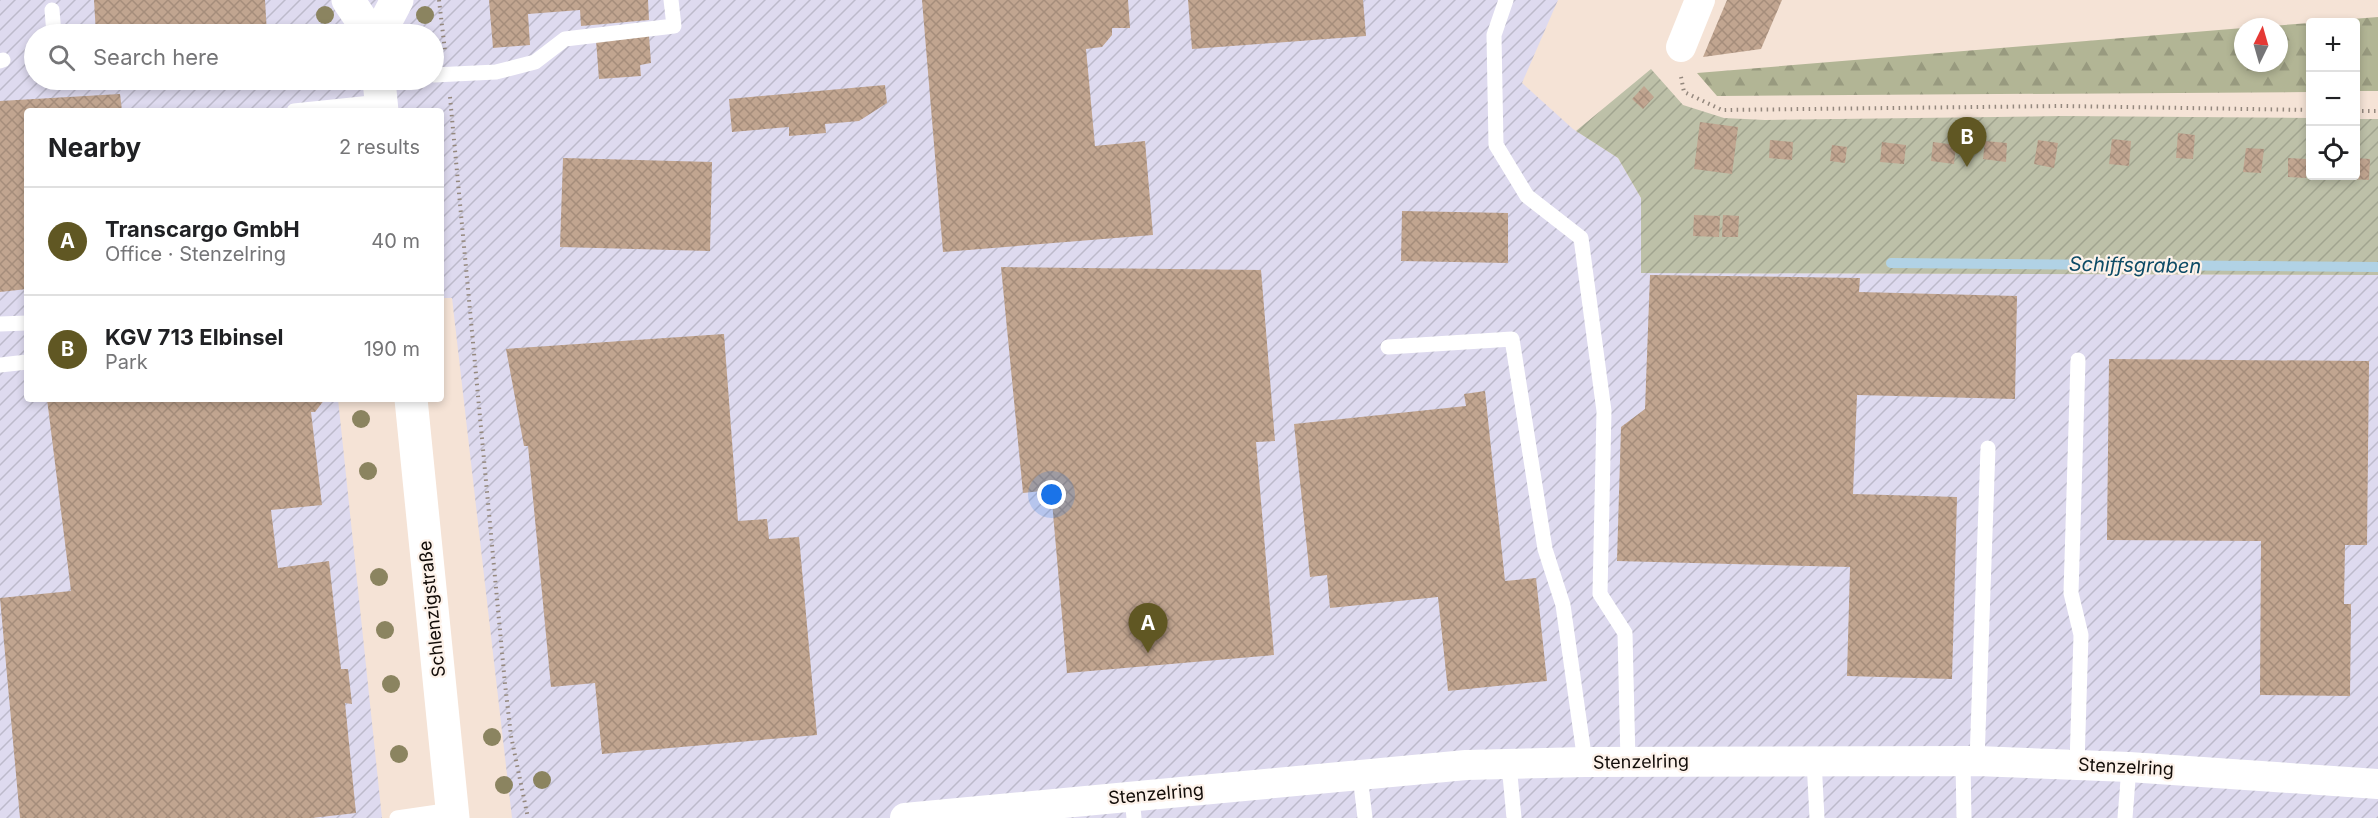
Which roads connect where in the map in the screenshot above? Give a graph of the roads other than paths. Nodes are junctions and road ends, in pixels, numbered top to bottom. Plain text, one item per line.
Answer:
1 (348, 0) edge
2 (397, 0) edge
3 (671, 0) edge
4 (1506, 0) edge
5 (1700, 0) edge
6 (52, 10) dead end
7 (53, 24) edge
8 (364, 24) edge
9 (384, 24) edge
10 (1681, 47) road end
11 (444, 74) edge
12 (381, 98) edge
13 (314, 108) edge
14 (24, 322) edge
15 (0, 324) edge
16 (1388, 347) dead end
17 (2078, 360) dead end
18 (24, 362) edge
19 (0, 365) edge
20 (411, 402) edge
21 (1988, 448) dead end
22 (1814, 760) junction
23 (1970, 761) junction
24 (1585, 762) junction
25 (1628, 762) junction
26 (1509, 764) junction
27 (2078, 764) junction
28 (2129, 767) junction
29 (1360, 775) junction
30 (2378, 784) edge
31 (1133, 807) edge
32 (453, 814) edge
33 (987, 814) edge
34 (397, 818) edge
35 (905, 818) edge
36 (1365, 818) edge
37 (1514, 818) edge
38 (1817, 818) edge
39 (1964, 818) edge
40 (2125, 818) edge

1 - 8 street
2 - 9 street
3 - 11 lane
4 - 25 lane
5 - 10 street
6 - 7 lane
12 - 13 lane
14 - 15 lane
16 - 24 lane
17 - 27 lane
18 - 19 lane
20 - 32 street, Schlenzigstraße
21 - 23 lane
22 - 23 street, Stenzelring
22 - 25 street, Stenzelring
22 - 38 lane
23 - 27 street, Stenzelring
23 - 39 lane
24 - 25 street, Stenzelring
24 - 26 street, Stenzelring
26 - 29 street, Stenzelring
26 - 37 lane
27 - 28 street, Stenzelring
28 - 30 street, Stenzelring
28 - 40 lane
29 - 31 street, Stenzelring
29 - 36 lane
31 - 33 street, Stenzelring
32 - 34 lane
33 - 35 street, Stenzelring

